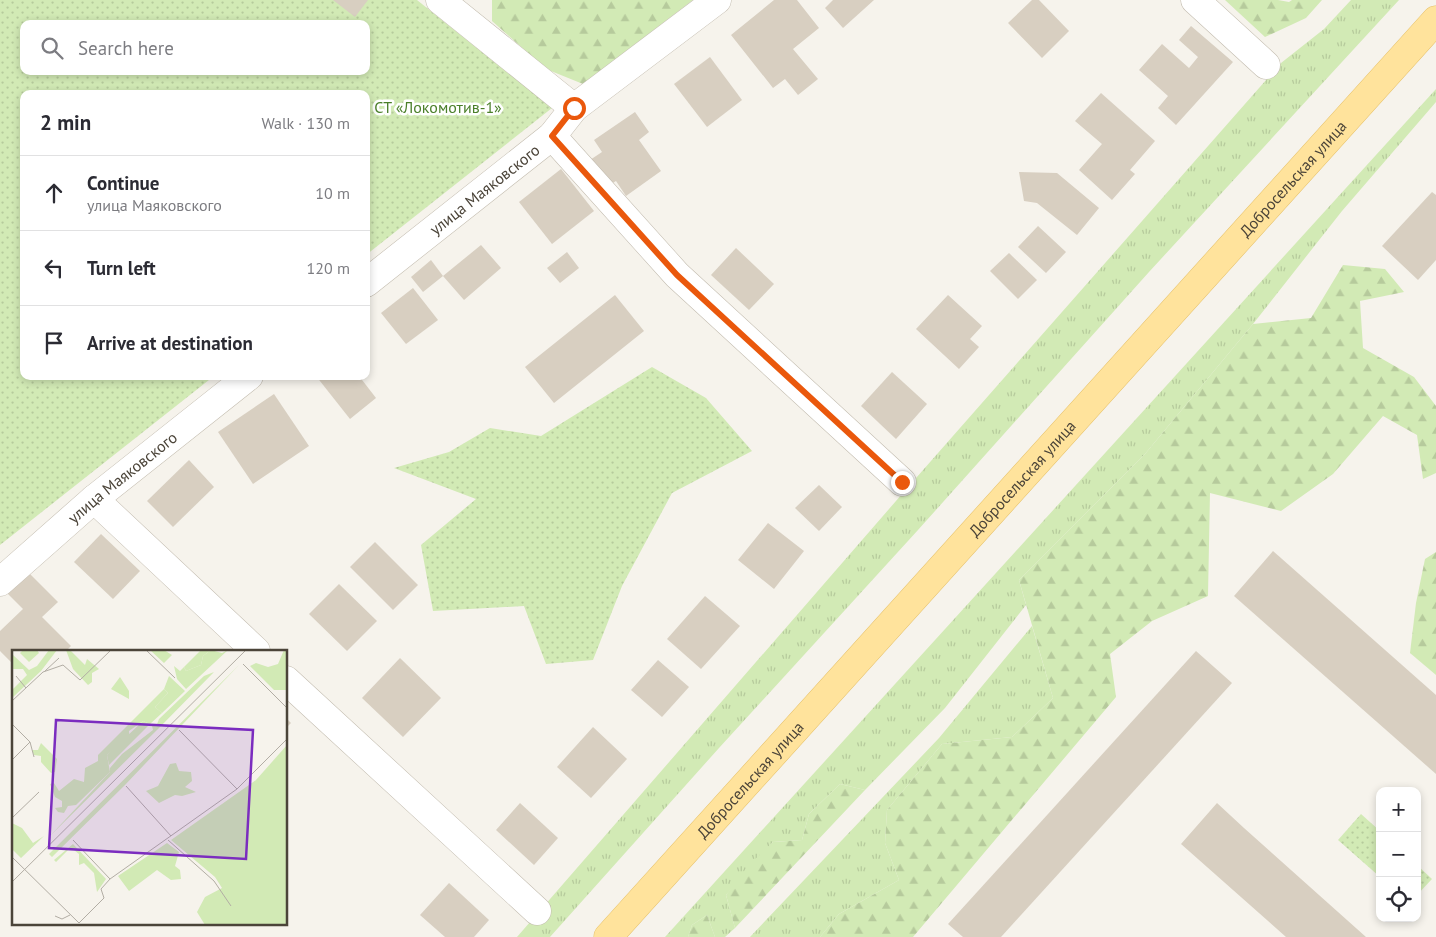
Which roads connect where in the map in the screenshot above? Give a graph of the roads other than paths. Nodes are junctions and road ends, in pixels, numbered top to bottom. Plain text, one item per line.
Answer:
1 (440, 0) edge
2 (717, 0) edge
3 (1195, 0) edge
4 (1436, 20) edge
5 (1266, 65) dead end
6 (574, 108) junction
7 (552, 136) junction
8 (370, 280) edge
9 (244, 380) edge
10 (902, 482) dead end
11 (94, 499) junction
12 (0, 582) edge
13 (255, 650) edge
14 (288, 682) edge
15 (537, 911) dead end
16 (608, 937) edge

1 - 6 street
2 - 6 street, улица Маяковского
3 - 5 street
4 - 16 main road, Добросельская улица
6 - 7 street, улица Маяковского
7 - 8 street, улица Маяковского
7 - 10 street
9 - 11 street, улица Маяковского
11 - 12 street, улица Маяковского
11 - 13 street
14 - 15 street

